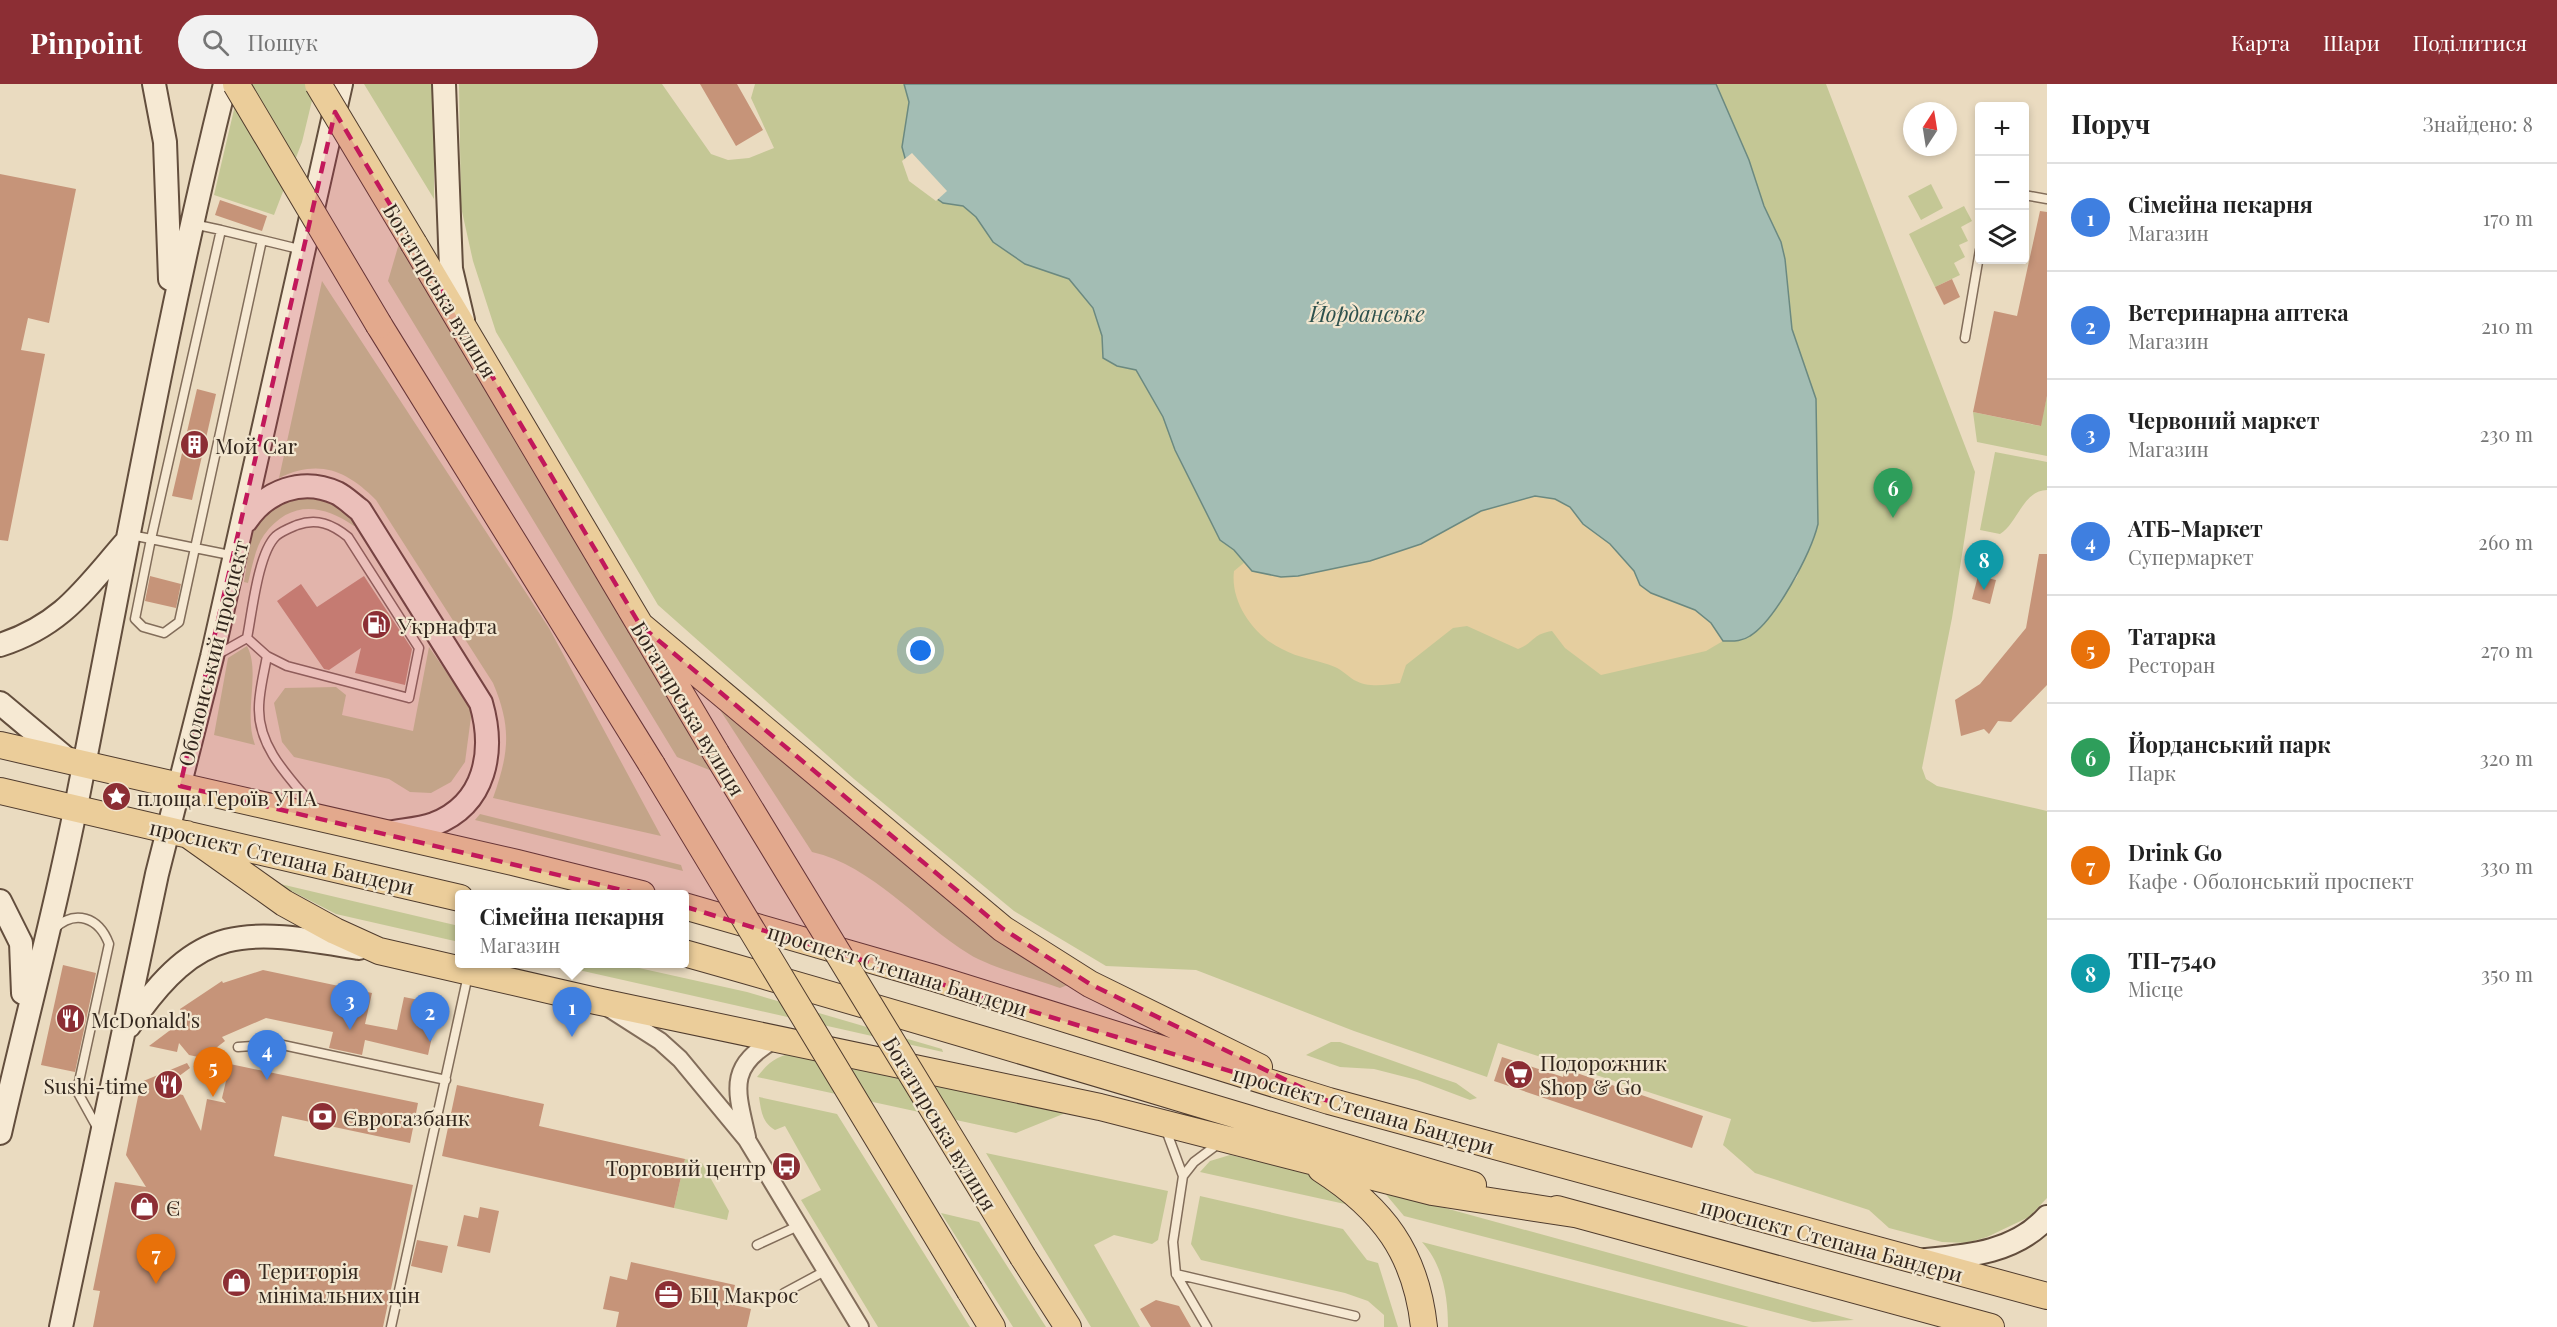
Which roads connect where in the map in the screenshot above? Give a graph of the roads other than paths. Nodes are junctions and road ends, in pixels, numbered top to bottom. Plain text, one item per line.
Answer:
1 (154, 84) edge
2 (225, 84) edge
3 (236, 84) edge
4 (318, 84) edge
5 (341, 84) edge
6 (444, 84) edge
7 (2029, 196) edge
8 (2047, 200) edge
9 (190, 224) junction
10 (221, 231) junction
11 (262, 240) junction
12 (306, 251) junction
13 (1978, 264) edge
14 (171, 323) junction
15 (465, 330) junction
16 (1965, 338) dead end
17 (242, 527) junction
18 (126, 538) junction
19 (151, 539) junction
20 (195, 548) junction
21 (235, 556) junction
22 (405, 581) junction
23 (386, 593) junction
24 (640, 625) junction
25 (247, 638) junction
26 (0, 645) edge
27 (267, 656) junction
28 (212, 657) junction
29 (0, 703) edge
30 (0, 745) edge
31 (76, 762) junction
32 (180, 786) junction
33 (0, 791) edge
34 (75, 808) junction
35 (324, 819) junction
36 (178, 832) junction
37 (387, 833) junction
38 (625, 890) edge
39 (455, 897) edge
40 (0, 901) edge
41 (689, 907) edge
42 (43, 946) junction
43 (379, 951) junction
44 (689, 954) edge
45 (468, 971) junction
46 (596, 1001) junction
47 (122, 1038) junction
48 (776, 1039) junction
49 (238, 1047) dead end
50 (19, 1049) junction
51 (446, 1080) junction
52 (1329, 1101) junction
53 (1162, 1123) junction
54 (0, 1133) edge
55 (101, 1135) junction
56 (1226, 1139) junction
57 (747, 1140) junction
58 (1306, 1160) junction
59 (1183, 1176) junction
60 (1574, 1214) junction
61 (2047, 1217) edge
62 (798, 1226) junction
63 (757, 1245) dead end
64 (1913, 1262) junction
65 (825, 1271) junction
66 (1176, 1274) junction
67 (784, 1293) dead end
68 (2047, 1296) edge
69 (1354, 1316) dead end
70 (61, 1327) edge
71 (391, 1327) edge
72 (860, 1327) edge
73 (992, 1327) edge
74 (1068, 1327) edge
75 (1207, 1327) edge
76 (1424, 1327) edge
77 (1990, 1327) edge

1 - 14 main road
2 - 9 main road
3 - 73 main road, bridge
4 - 15 main road, Богатирська вулиця, bridge
5 - 12 main road, Оболонський проспект
6 - 15 main road
7 - 8 lane
9 - 10 lane
9 - 14 main road
10 - 11 lane
10 - 19 lane
11 - 12 lane
11 - 20 lane
12 - 17 main road, Оболонський проспект
13 - 16 lane
14 - 18 main road
15 - 24 main road, Богатирська вулиця
17 - 21 main road, Оболонський проспект
17 - 22 main road
18 - 19 lane
18 - 26 main road
18 - 31 main road
19 - 20 lane
19 - 20 lane
20 - 21 lane
21 - 28 main road, Оболонський проспект
22 - 23 lane
22 - 37 main road
23 - 25 lane
23 - 27 lane
24 - 52 main road
24 - 74 main road, Богатирська вулиця, bridge
25 - 27 lane
25 - 28 lane
27 - 35 lane
28 - 32 main road, Оболонський проспект
29 - 31 main road
30 - 31 main road
31 - 32 main road
31 - 34 main road
32 - 35 main road
32 - 36 main road, Оболонський проспект
33 - 34 main road, проспект Степана Бандери
34 - 36 main road, проспект Степана Бандери
34 - 42 main road
35 - 37 main road
36 - 39 main road, проспект Степана Бандери
36 - 43 main road
36 - 47 main road, Оболонський проспект
37 - 38 main road
40 - 50 main road
41 - 52 main road, проспект Степана Бандери
42 - 50 main road
42 - 55 lane
43 - 45 main road
43 - 47 main road
44 - 60 main road, проспект Степана Бандери
45 - 46 main road
45 - 51 lane
46 - 48 main road
46 - 57 street
47 - 55 main road, Оболонський проспект
48 - 53 main road
48 - 57 street
49 - 51 lane
50 - 54 main road
51 - 71 lane
52 - 64 main road, проспект Степана Бандери
53 - 56 main road
53 - 59 lane
55 - 70 main road, Оболонський проспект
56 - 58 main road
56 - 59 lane
57 - 62 street
58 - 60 main road
58 - 76 main road
59 - 66 lane
60 - 77 main road, проспект Степана Бандери
61 - 64 main road
62 - 63 lane
62 - 65 street
64 - 68 main road, проспект Степана Бандери
65 - 67 lane
65 - 72 street
66 - 69 lane
66 - 75 lane

